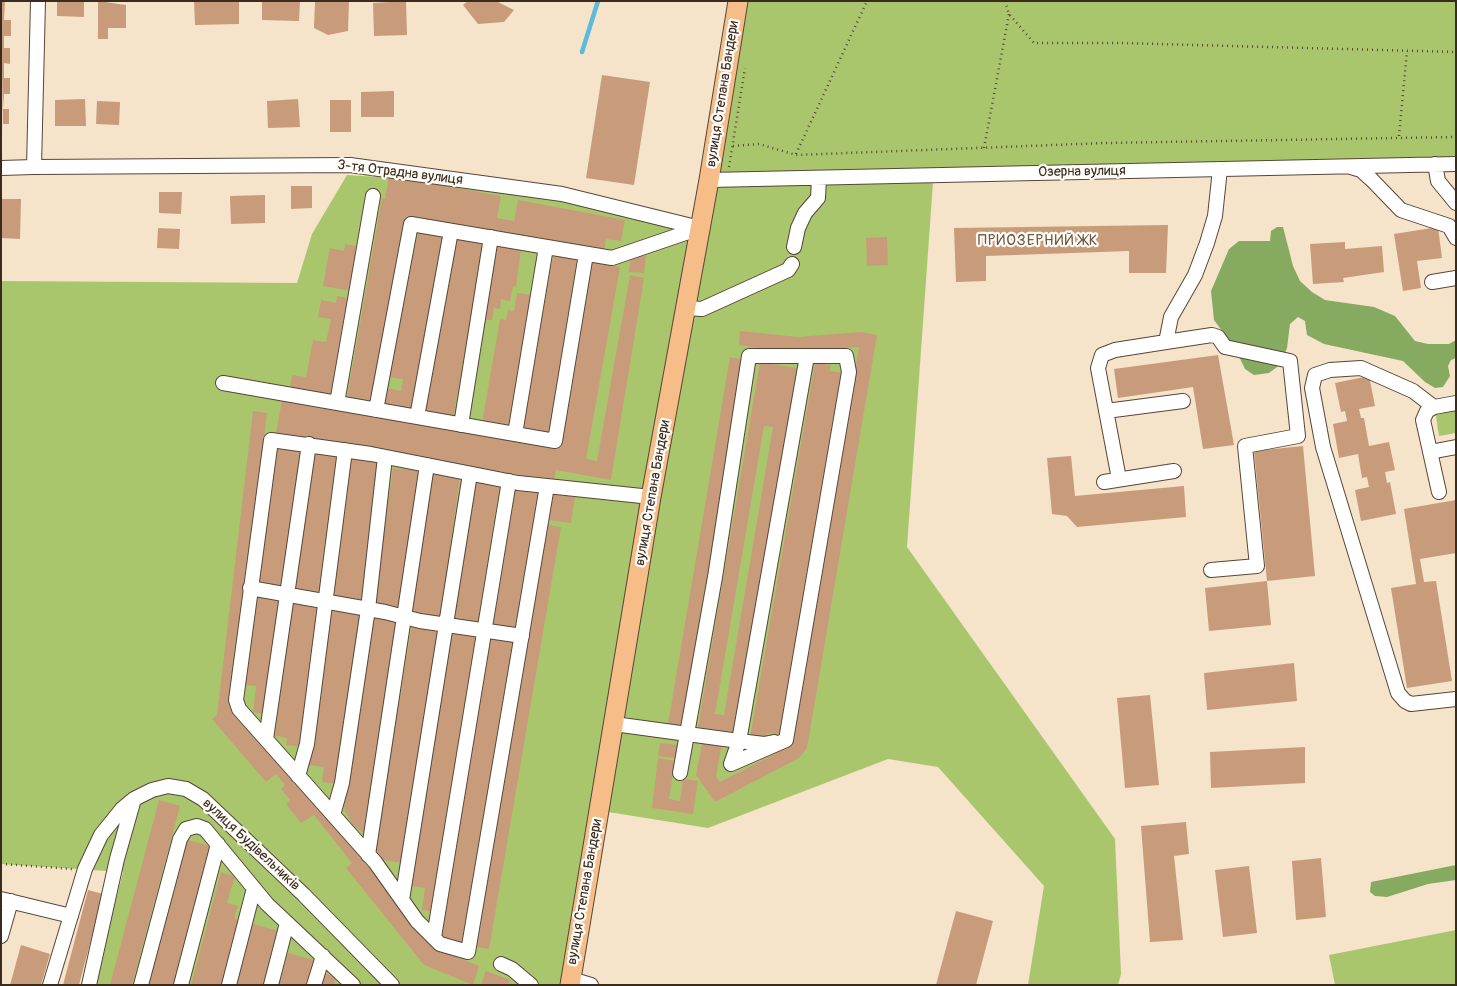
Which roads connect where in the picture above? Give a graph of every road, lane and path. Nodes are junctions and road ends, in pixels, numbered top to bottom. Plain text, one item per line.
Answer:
1 (38, 1) edge
2 (738, 1) edge
3 (866, 1) edge
4 (1005, 1) edge
5 (1009, 14) junction
6 (1408, 51) junction
7 (1456, 52) edge
8 (746, 59) dead end
9 (1456, 136) edge
10 (1399, 137) junction
11 (733, 146) junction
12 (984, 148) junction
13 (796, 155) junction
14 (1435, 164) junction
15 (1456, 164) edge
16 (1348, 166) junction
17 (34, 167) junction
18 (1, 168) edge
19 (1220, 169) junction
20 (818, 178) junction
21 (718, 180) junction
22 (372, 196) dead end
23 (1456, 203) edge
24 (700, 228) junction
25 (451, 230) junction
26 (491, 237) junction
27 (1456, 238) edge
28 (546, 247) junction
29 (794, 247) dead end
30 (586, 254) junction
31 (792, 264) dead end
32 (1456, 278) edge
33 (1432, 282) dead end
34 (686, 308) junction
35 (1166, 342) junction
36 (807, 356) junction
37 (223, 383) dead end
38 (1183, 400) dead end
39 (337, 403) junction
40 (1456, 403) edge
41 (1434, 407) junction
42 (376, 410) junction
43 (1106, 411) junction
44 (417, 417) junction
45 (461, 425) junction
46 (515, 434) junction
47 (309, 444) junction
48 (1456, 447) edge
49 (345, 450) junction
50 (1430, 452) junction
51 (385, 457) junction
52 (427, 465) junction
53 (1174, 471) dead end
54 (470, 474) junction
55 (1119, 479) junction
56 (509, 481) junction
57 (1104, 482) dead end
58 (548, 486) junction
59 (1439, 492) dead end
60 (651, 498) junction
61 (1211, 570) dead end
62 (250, 588) junction
63 (288, 595) junction
64 (326, 602) junction
65 (368, 609) junction
66 (405, 617) junction
67 (445, 625) junction
68 (485, 631) junction
69 (522, 636) junction
70 (1456, 699) edge
71 (614, 724) junction
72 (687, 734) junction
73 (266, 739) junction
74 (786, 740) junction
75 (739, 741) junction
76 (680, 773) dead end
77 (298, 776) junction
78 (134, 799) junction
79 (333, 815) junction
80 (110, 823) junction
81 (124, 832) junction
82 (218, 844) junction
83 (368, 855) junction
84 (1, 864) edge
85 (85, 870) junction
86 (254, 888) junction
87 (6, 900) edge
88 (402, 900) junction
89 (71, 916) junction
90 (287, 923) junction
91 (1, 936) edge
92 (434, 938) junction
93 (322, 956) junction
94 (501, 964) dead end
95 (570, 982) edge
96 (50, 985) edge
97 (89, 985) edge
98 (141, 985) edge
99 (181, 985) edge
100 (229, 985) edge
101 (271, 985) edge
102 (314, 985) edge
103 (353, 985) edge
104 (392, 985) edge
105 (531, 985) edge
106 (591, 985) edge

1 - 17 street
2 - 21 main road, вулиця Степана Бандери
3 - 13 path
4 - 5 path
5 - 6 path
5 - 12 path
6 - 7 path
6 - 10 path
8 - 11 path
9 - 10 path
10 - 12 path
11 - 13 path
11 - 21 path
12 - 13 path
14 - 15 street, Озерна вулиця
14 - 16 street, Озерна вулиця
14 - 23 street
16 - 19 street, Озерна вулиця
16 - 27 street
17 - 18 street, 3-тя Отрадна вулиця
17 - 24 street, 3-тя Отрадна вулиця
19 - 20 street, Озерна вулиця
19 - 35 street
20 - 21 street, Озерна вулиця
20 - 29 street
21 - 24 main road, вулиця Степана Бандери
22 - 39 street
24 - 30 street
24 - 34 main road, вулиця Степана Бандери
25 - 26 street
25 - 42 street
25 - 44 street
26 - 28 street
26 - 45 street
28 - 30 street
28 - 46 street
30 - 46 street
31 - 34 street
32 - 33 street
34 - 60 main road, вулиця Степана Бандери
35 - 43 street
35 - 61 street
36 - 72 street
36 - 74 street
36 - 75 street
37 - 39 street
38 - 43 street
39 - 42 street
40 - 41 street
41 - 50 street
41 - 70 street
42 - 44 street
43 - 55 street
44 - 45 street
45 - 46 street
47 - 49 street
47 - 62 street
47 - 63 street
48 - 50 street
49 - 51 street
49 - 64 street
50 - 59 street
51 - 52 street
51 - 65 street
52 - 54 street
52 - 66 street
53 - 55 street
54 - 56 street
54 - 67 street
55 - 57 street
56 - 58 street
56 - 68 street
58 - 60 street
58 - 69 street
60 - 71 main road, вулиця Степана Бандери
62 - 63 street
62 - 73 street
63 - 64 street
63 - 73 street
64 - 65 street
64 - 77 street
65 - 66 street
65 - 79 street
66 - 67 street
66 - 83 street
67 - 68 street
67 - 88 street
68 - 69 street
68 - 92 street
69 - 92 street
71 - 72 street
71 - 95 main road, вулиця Степана Бандери
72 - 75 street
72 - 76 street
73 - 77 street
74 - 75 street
74 - 75 street
77 - 79 street
78 - 80 street, вулиця Будівельників
78 - 81 street
78 - 104 street, вулиця Будівельників
79 - 83 street
80 - 81 street
80 - 85 street, вулиця Будівельників
81 - 97 street
82 - 86 street
82 - 98 street
82 - 99 street
83 - 88 street
84 - 85 path
85 - 89 street, вулиця Будівельників
86 - 90 street
86 - 100 street
87 - 89 street
87 - 91 street
88 - 92 street
89 - 96 street, вулиця Будівельників
90 - 93 street
90 - 101 street
93 - 102 street
93 - 103 street
94 - 105 street
95 - 106 street

